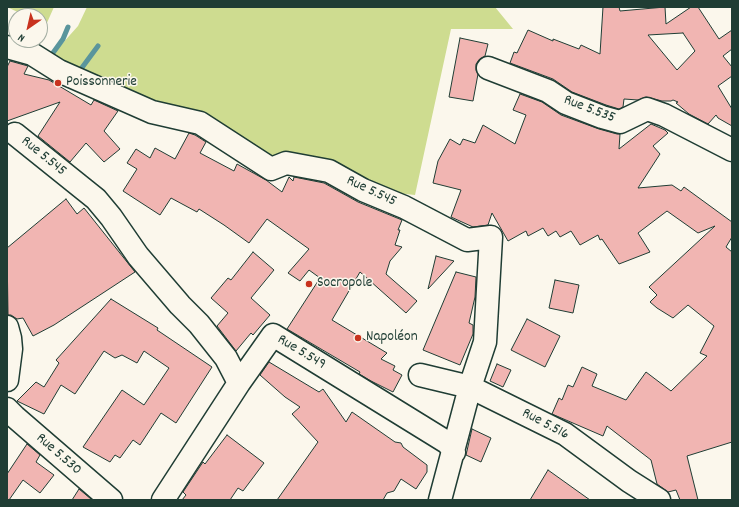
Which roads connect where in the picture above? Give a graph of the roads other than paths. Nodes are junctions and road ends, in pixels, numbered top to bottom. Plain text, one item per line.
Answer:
1 (7, 47) edge
2 (488, 68) dead end
3 (15, 134) dead end
4 (732, 150) edge
5 (7, 327) edge
6 (420, 375) dead end
7 (7, 380) edge
8 (239, 383) junction
9 (470, 387) junction
10 (7, 409) edge
11 (454, 452) junction
12 (111, 500) edge
13 (163, 500) edge
14 (440, 500) edge
15 (659, 500) edge

1 - 9 street, Rue 5.545
2 - 4 street, Rue 5.535
3 - 8 street, Rue 5.545
5 - 7 street
6 - 9 street, Rue 5.516
8 - 11 street, Rue 5.549
8 - 13 street, Rue 5.549
9 - 11 street, Rue 5.545
9 - 15 street, Rue 5.516
10 - 12 street, Rue 5.530
11 - 14 street, Rue 5.545

